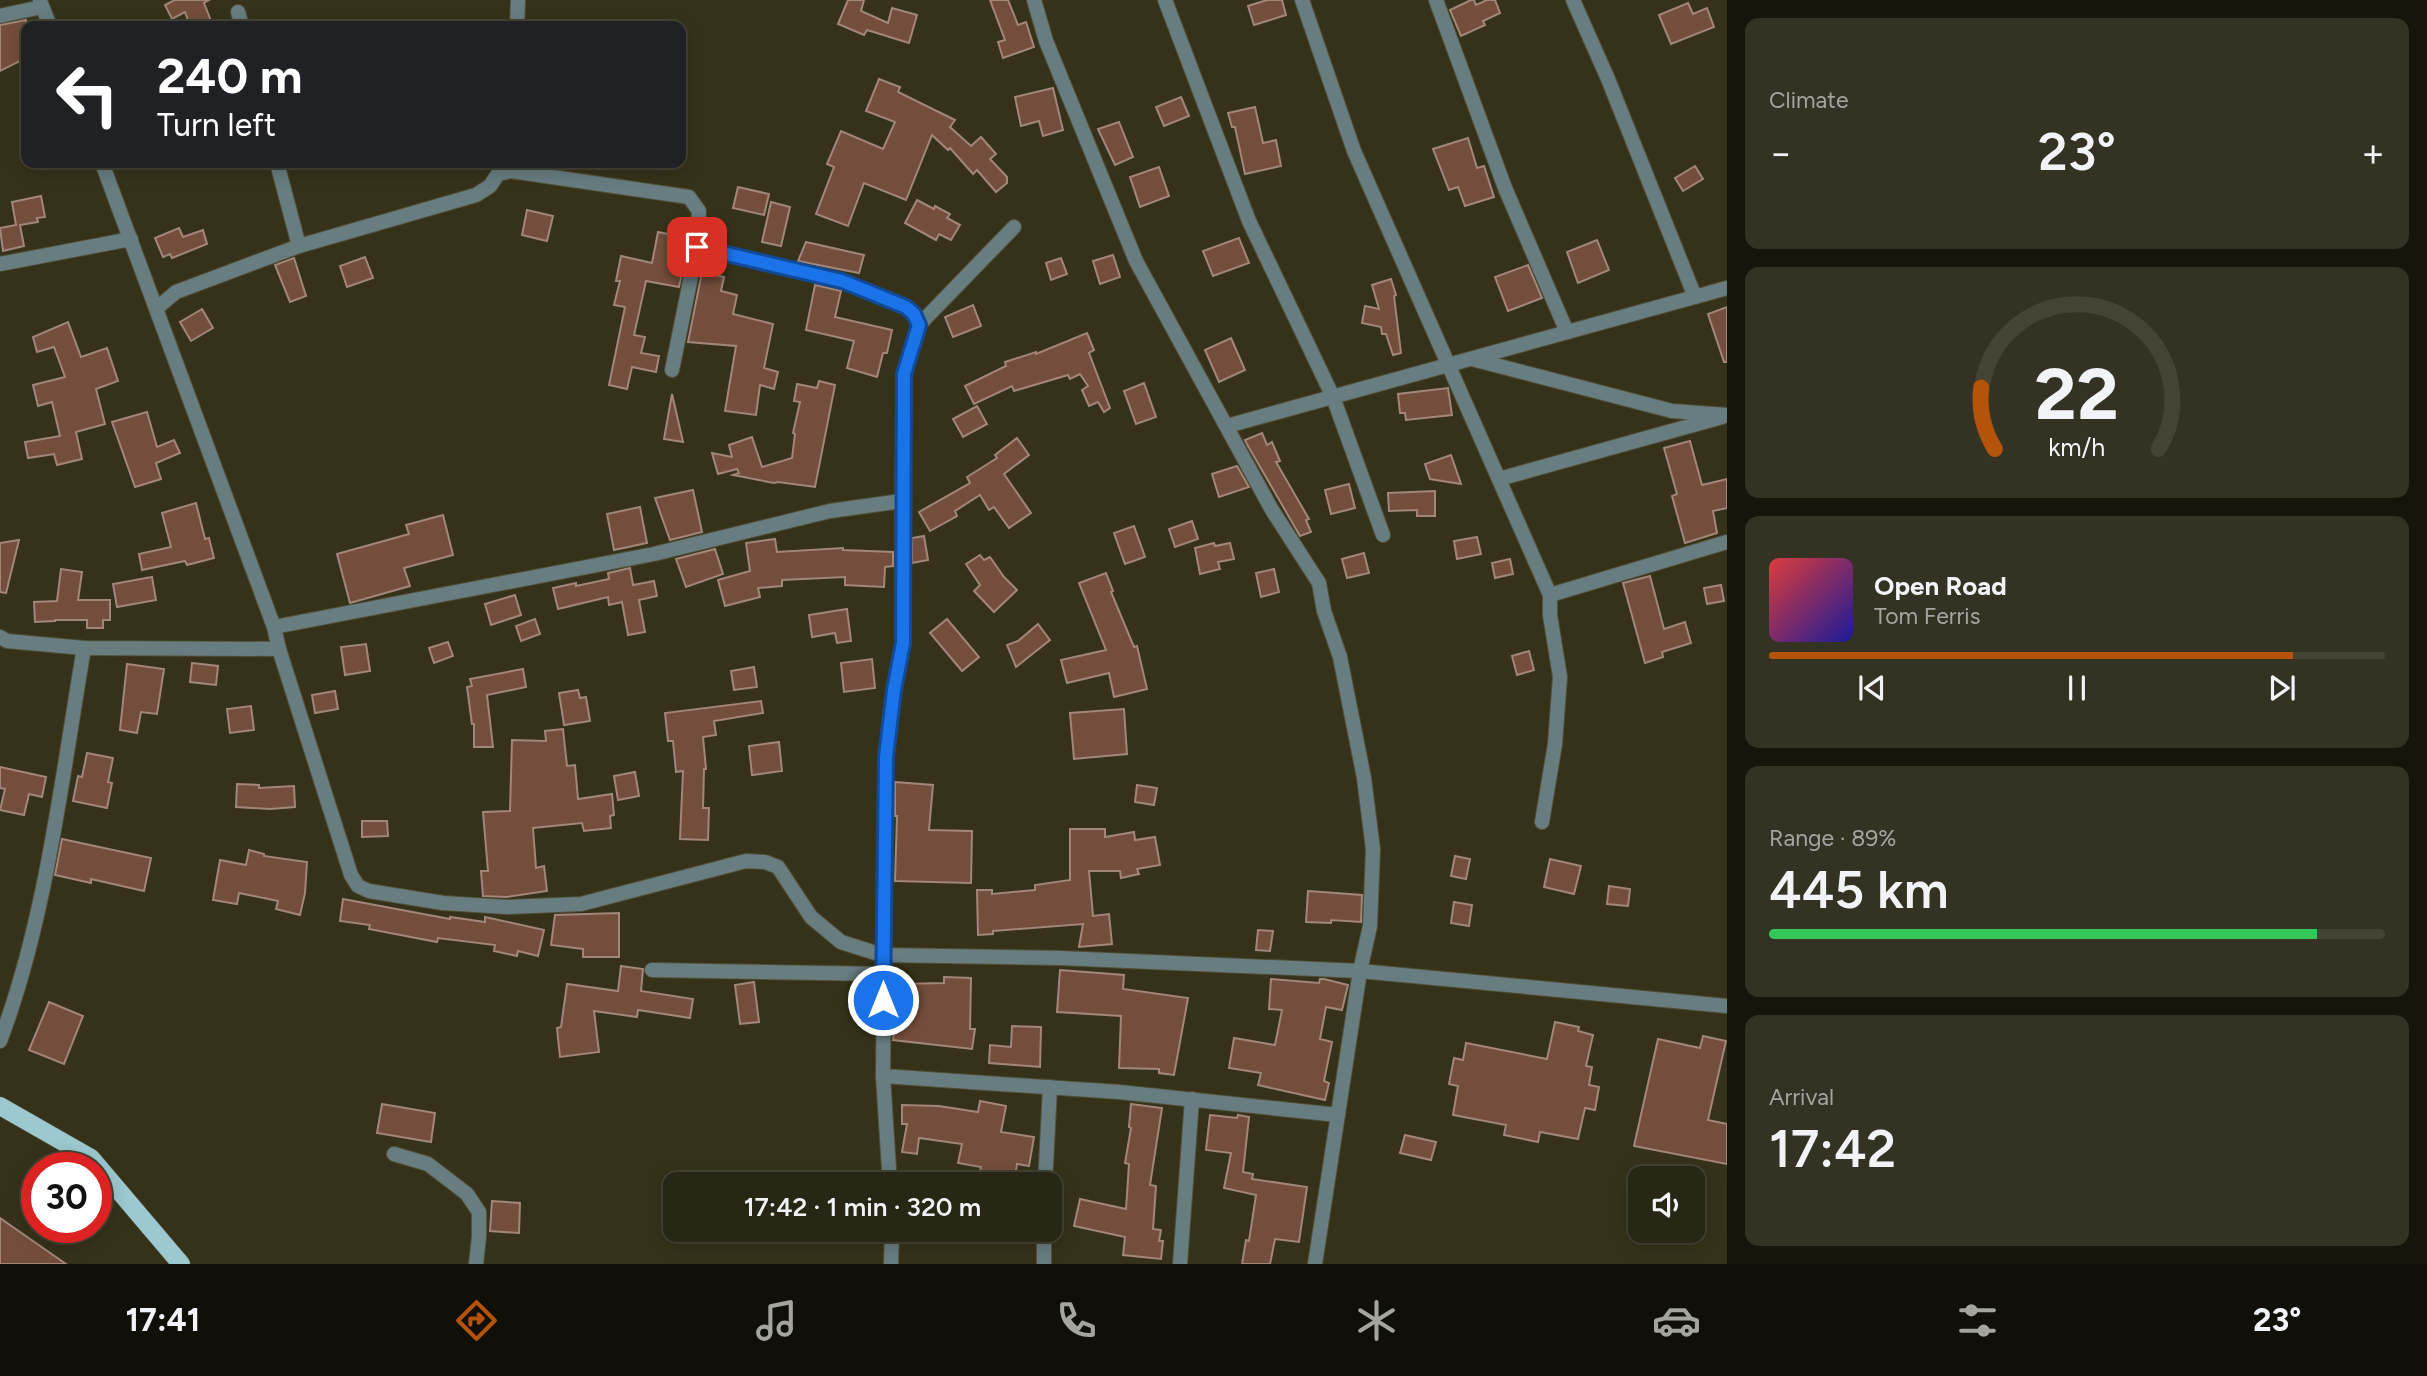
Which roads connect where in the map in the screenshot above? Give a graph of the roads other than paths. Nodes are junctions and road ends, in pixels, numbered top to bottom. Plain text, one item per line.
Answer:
1 (519, 0) edge
2 (1034, 0) edge
3 (1165, 0) edge
4 (1302, 0) edge
5 (1436, 0) edge
6 (1573, 0) edge
7 (41, 4) edge
8 (0, 16) edge
9 (48, 21) edge
10 (517, 21) edge
11 (104, 168) edge
12 (278, 168) edge
13 (499, 168) edge
14 (1014, 228) dead end
15 (131, 239) junction
16 (299, 246) junction
17 (697, 247) junction
18 (0, 264) edge
19 (1727, 288) edge
20 (1695, 297) junction
21 (157, 308) junction
22 (919, 325) junction
23 (1567, 332) junction
24 (1471, 359) junction
25 (1450, 365) junction
26 (671, 370) dead end
27 (1333, 397) junction
28 (1727, 416) edge
29 (1227, 426) junction
30 (1499, 479) junction
31 (902, 501) junction
32 (1383, 535) dead end
33 (1727, 542) edge
34 (1550, 595) junction
35 (274, 627) junction
36 (0, 637) edge
37 (84, 648) junction
38 (279, 649) junction
39 (1542, 822) dead end
40 (883, 955) junction
41 (652, 970) dead end
42 (1360, 971) junction
43 (883, 974) junction
44 (1727, 1006) edge
45 (0, 1041) edge
46 (883, 1076) junction
47 (1049, 1087) junction
48 (1192, 1099) junction
49 (0, 1106) edge
50 (1338, 1115) junction
51 (394, 1154) dead end
52 (889, 1172) edge
53 (1046, 1172) edge
54 (892, 1242) edge
55 (1044, 1242) edge
56 (181, 1264) edge
57 (476, 1264) edge
58 (891, 1264) edge
59 (1044, 1264) edge
60 (1180, 1264) edge
61 (1315, 1264) edge

1 - 10 street
2 - 29 street
3 - 27 street
4 - 25 street
5 - 23 street
6 - 20 street
7 - 8 street
7 - 9 street
11 - 15 street
12 - 16 street
13 - 16 street
13 - 17 street
14 - 22 street
15 - 18 street
15 - 21 street
16 - 21 street
17 - 22 street
17 - 26 street
19 - 20 street
20 - 23 street
21 - 35 street
22 - 31 street
23 - 24 street
24 - 25 street
24 - 28 street
25 - 27 street
25 - 30 street
27 - 29 street
27 - 32 street
28 - 30 street
29 - 42 street
30 - 34 street
31 - 35 street
31 - 40 street
33 - 34 street
34 - 39 street
35 - 38 street
36 - 37 street
37 - 38 street
37 - 45 street
38 - 40 street
40 - 42 street
40 - 43 street
41 - 43 street
42 - 44 street
42 - 50 street
43 - 46 street
46 - 47 street
46 - 52 street
47 - 48 street
47 - 53 street
48 - 50 street
48 - 60 street
49 - 56 main road
50 - 61 street
51 - 57 street
54 - 58 street
55 - 59 street

